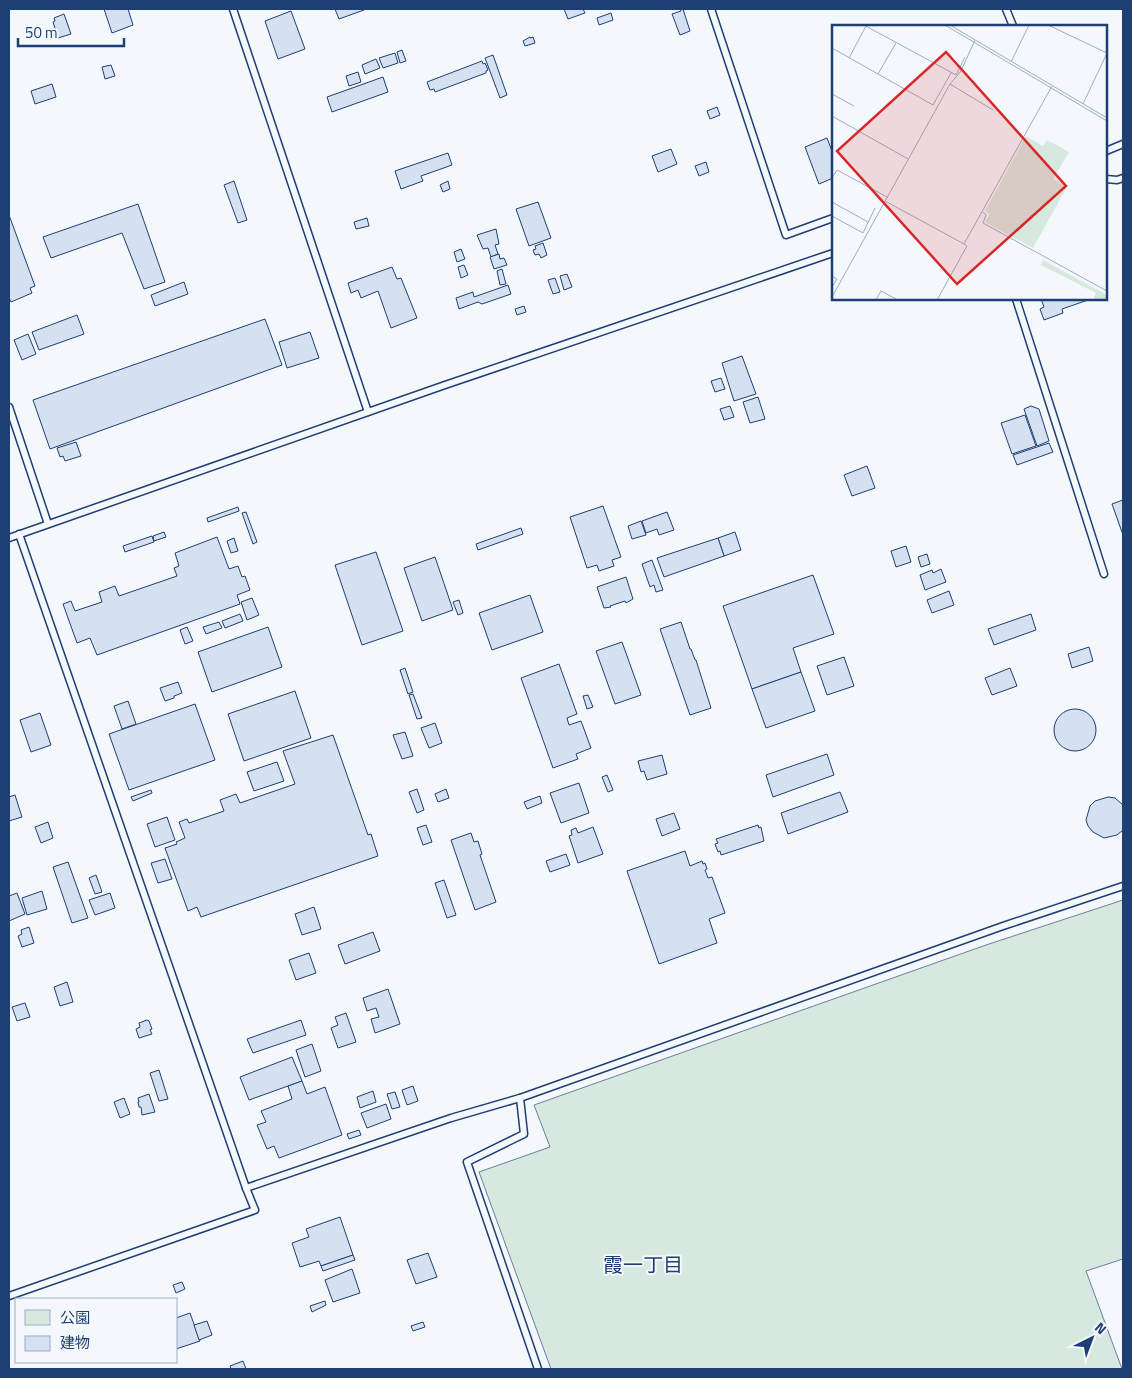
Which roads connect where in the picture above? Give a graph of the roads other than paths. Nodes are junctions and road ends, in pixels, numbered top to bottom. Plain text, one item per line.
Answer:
1 (233, 9) edge
2 (711, 9) edge
3 (1006, 9) edge
4 (1013, 25) edge
5 (1123, 144) edge
6 (1107, 150) edge
7 (1123, 178) edge
8 (1107, 179) edge
9 (832, 218) edge
10 (832, 253) edge
11 (1016, 300) edge
12 (9, 407) edge
13 (368, 412) junction
14 (48, 524) junction
15 (19, 534) junction
16 (9, 538) edge
17 (1104, 574) dead end
18 (1123, 886) edge
19 (520, 1098) junction
20 (246, 1188) junction
21 (9, 1296) edge
22 (538, 1369) edge

1 - 13 lane
2 - 9 lane
3 - 4 lane
5 - 6 lane
7 - 8 lane
10 - 13 lane
11 - 17 lane
12 - 14 lane
13 - 14 lane
14 - 15 lane
15 - 16 lane
15 - 20 lane
18 - 19 lane
19 - 20 lane
19 - 22 lane
20 - 21 lane

